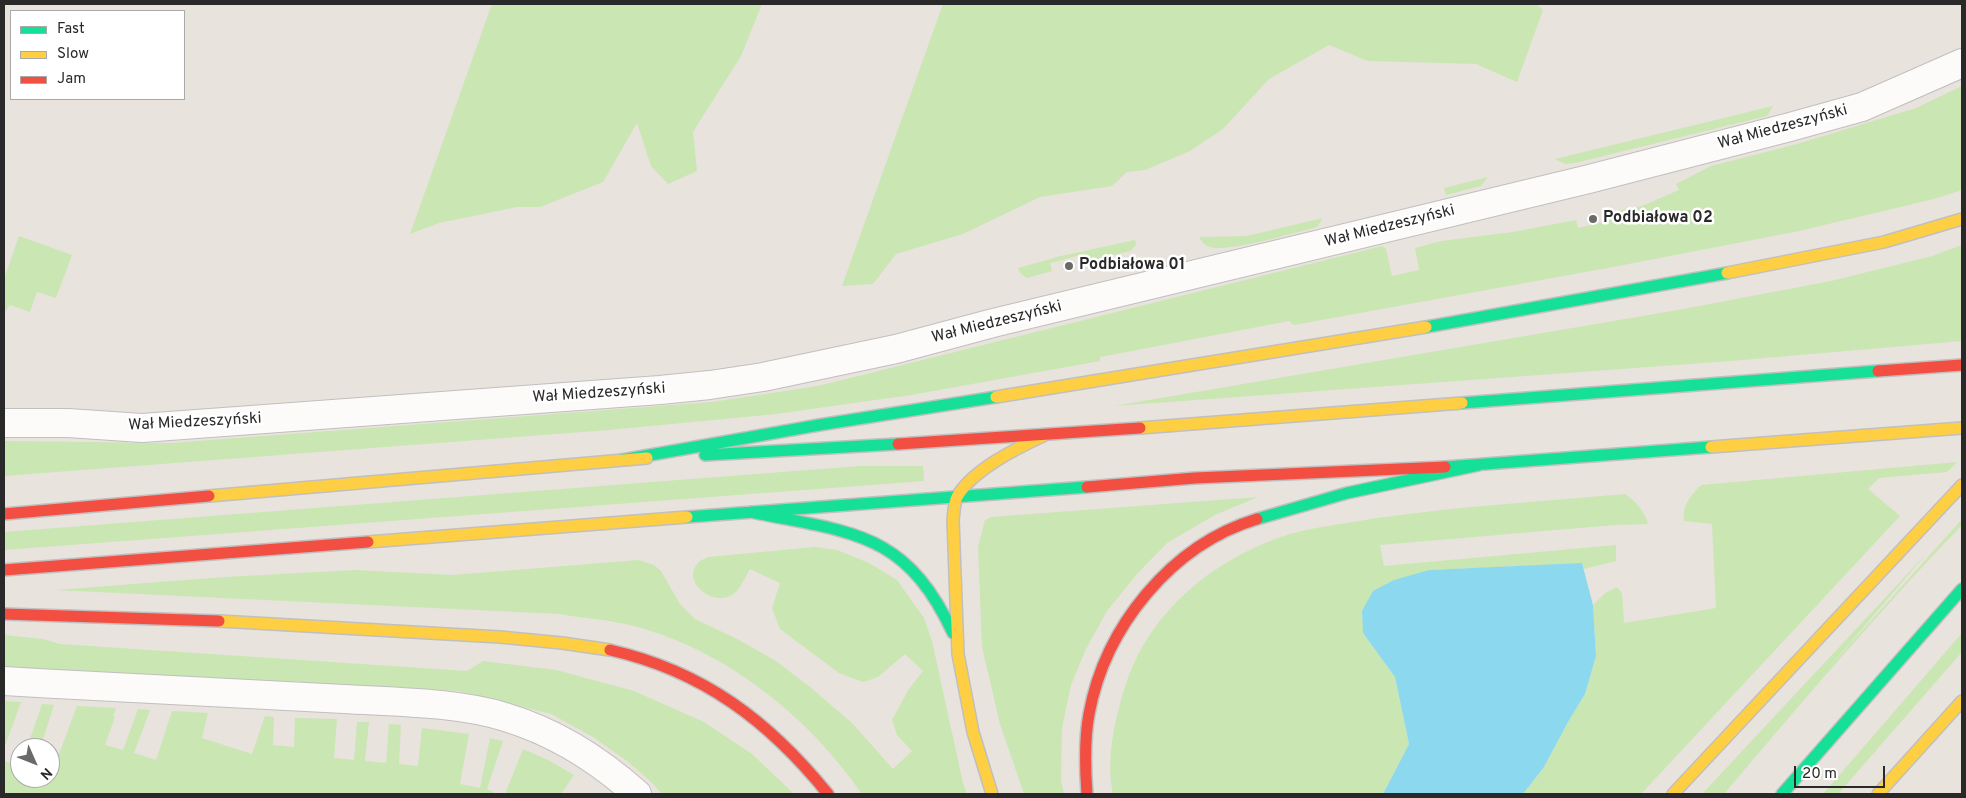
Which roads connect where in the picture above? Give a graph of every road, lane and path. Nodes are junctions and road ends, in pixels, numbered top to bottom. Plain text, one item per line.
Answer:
1 (1962, 63) edge
2 (1962, 219) edge
3 (1962, 365) edge
4 (4, 423) edge
5 (1962, 428) edge
6 (1045, 435) junction
7 (622, 460) junction
8 (1479, 465) junction
9 (1962, 484) edge
10 (956, 498) junction
11 (751, 512) junction
12 (4, 514) edge
13 (4, 570) edge
14 (1962, 589) edge
15 (4, 614) edge
16 (957, 644) junction
17 (4, 681) edge
18 (1962, 701) edge
19 (637, 794) edge
20 (828, 794) edge
21 (992, 794) edge
22 (1087, 794) edge
23 (1673, 794) edge
24 (1782, 794) edge
25 (1878, 794) edge

1 - 4 street, Wał Miedzeszyński
2 - 7 main road
3 - 6 main road
5 - 8 main road
6 - 7 main road
6 - 10 main road
7 - 12 main road
8 - 10 main road
8 - 22 main road
9 - 23 main road
10 - 11 main road
10 - 16 main road
11 - 13 main road
11 - 16 main road
14 - 24 main road
15 - 20 main road
16 - 21 main road
17 - 19 street
18 - 25 main road

